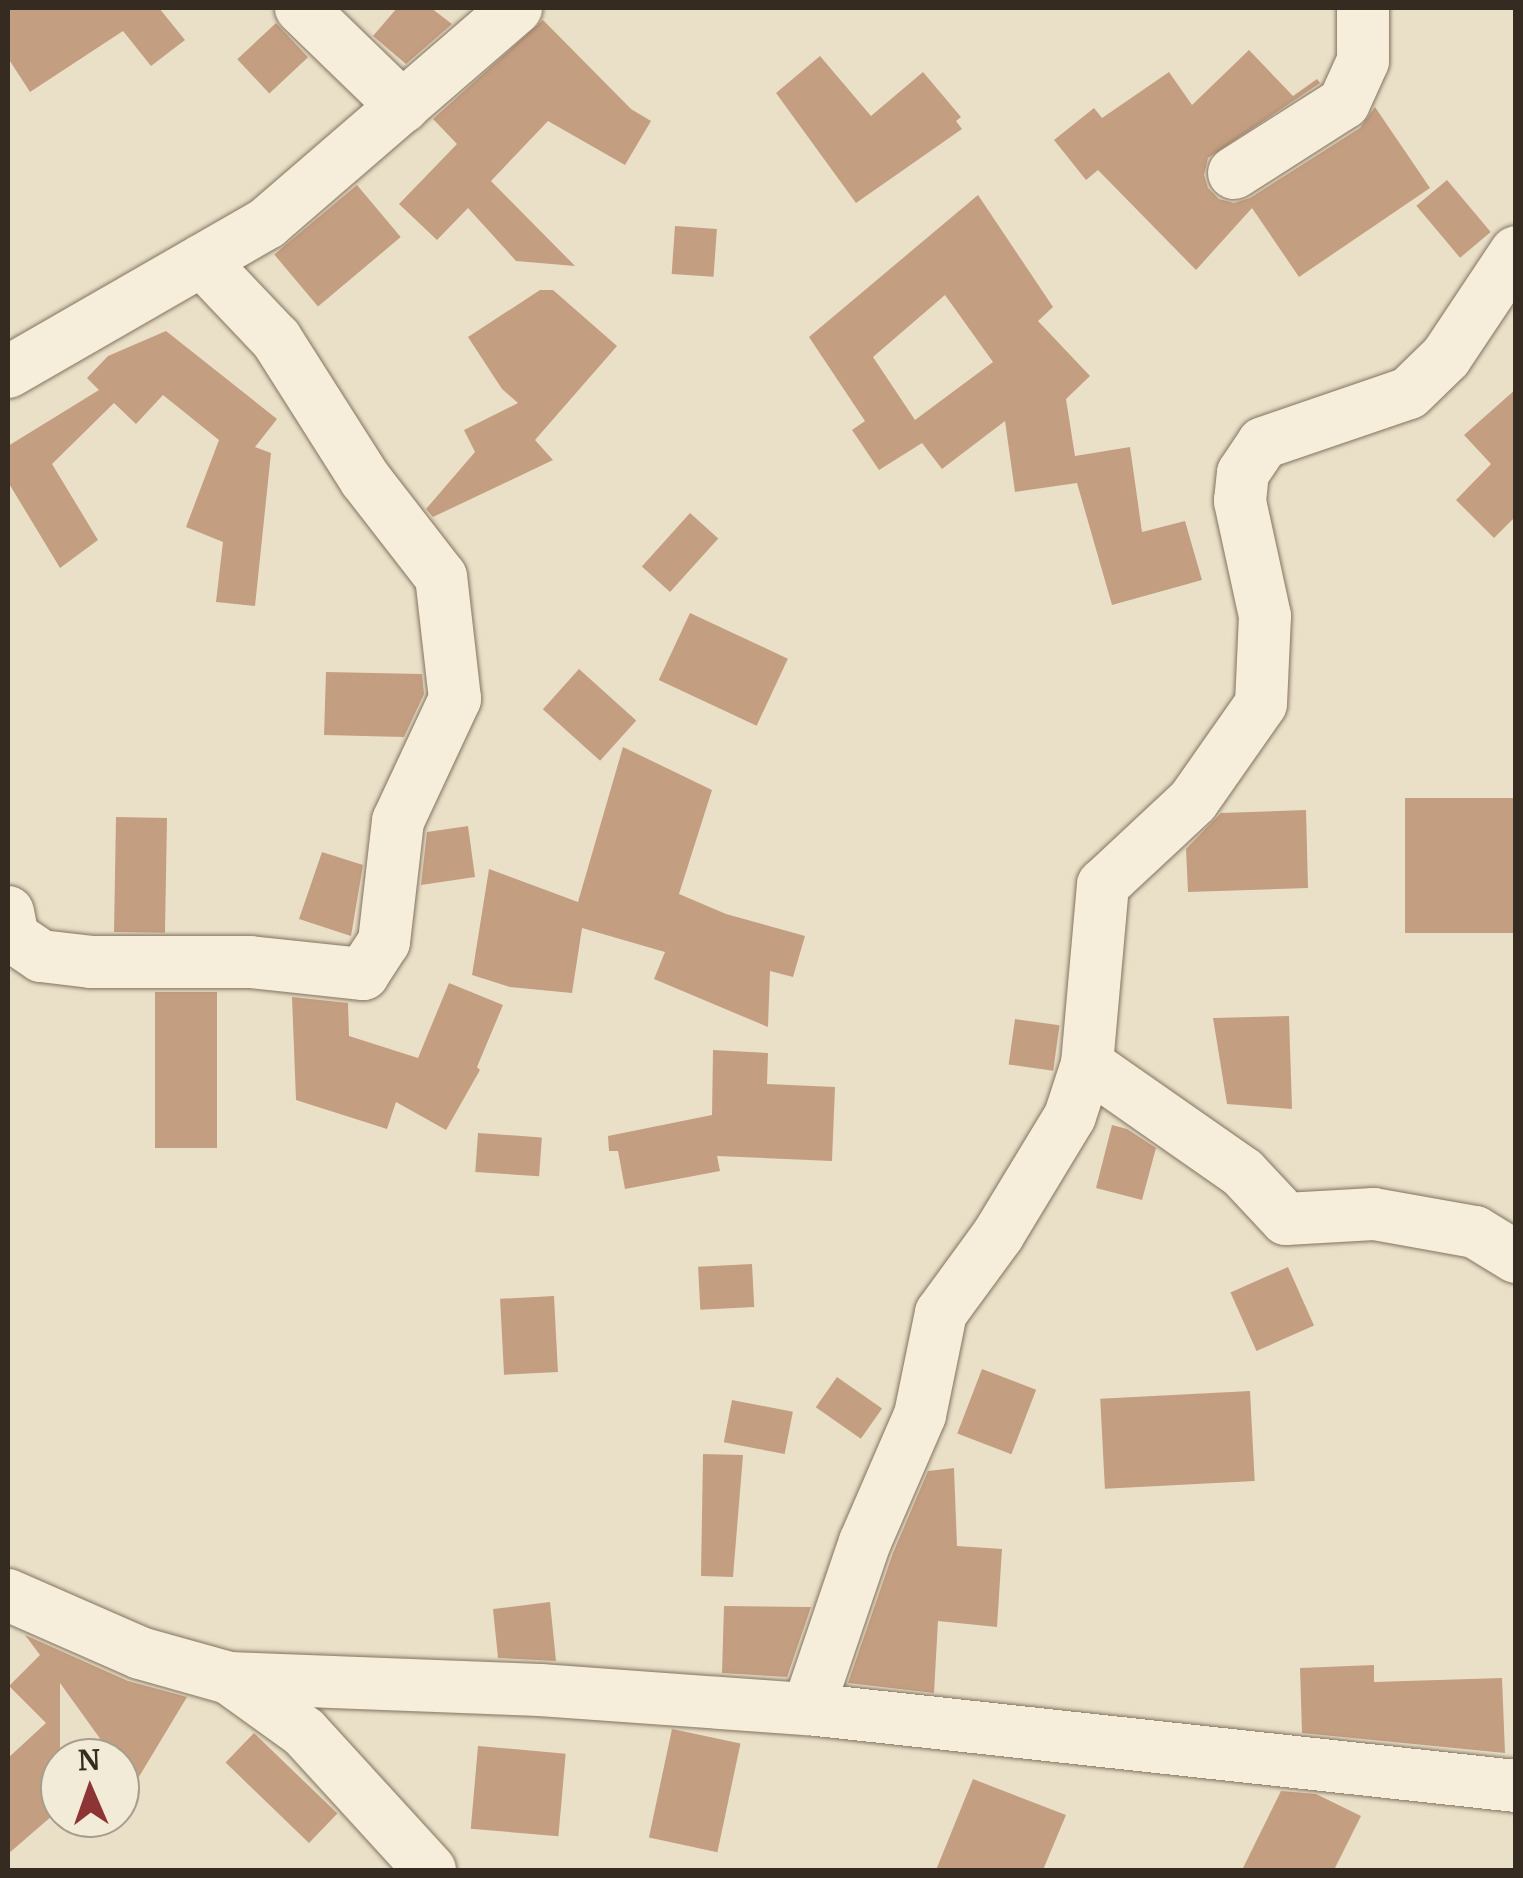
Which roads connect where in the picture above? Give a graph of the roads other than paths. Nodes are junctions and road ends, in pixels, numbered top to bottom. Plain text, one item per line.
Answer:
1 (300, 8) edge
2 (516, 8) edge
3 (1363, 8) edge
4 (403, 106) junction
5 (1234, 173) dead end
6 (1516, 252) edge
7 (202, 261) junction
8 (8, 372) edge
9 (8, 912) edge
10 (1087, 1064) junction
11 (1516, 1256) edge
12 (8, 1596) edge
13 (229, 1678) junction
14 (808, 1709) junction
15 (1516, 1786) edge
16 (430, 1870) edge

1 - 4 street
2 - 4 street
3 - 5 street
4 - 7 street
6 - 10 street
7 - 8 street
7 - 9 street
10 - 11 street
10 - 14 street
12 - 13 street
13 - 14 street
13 - 16 street
14 - 15 street

